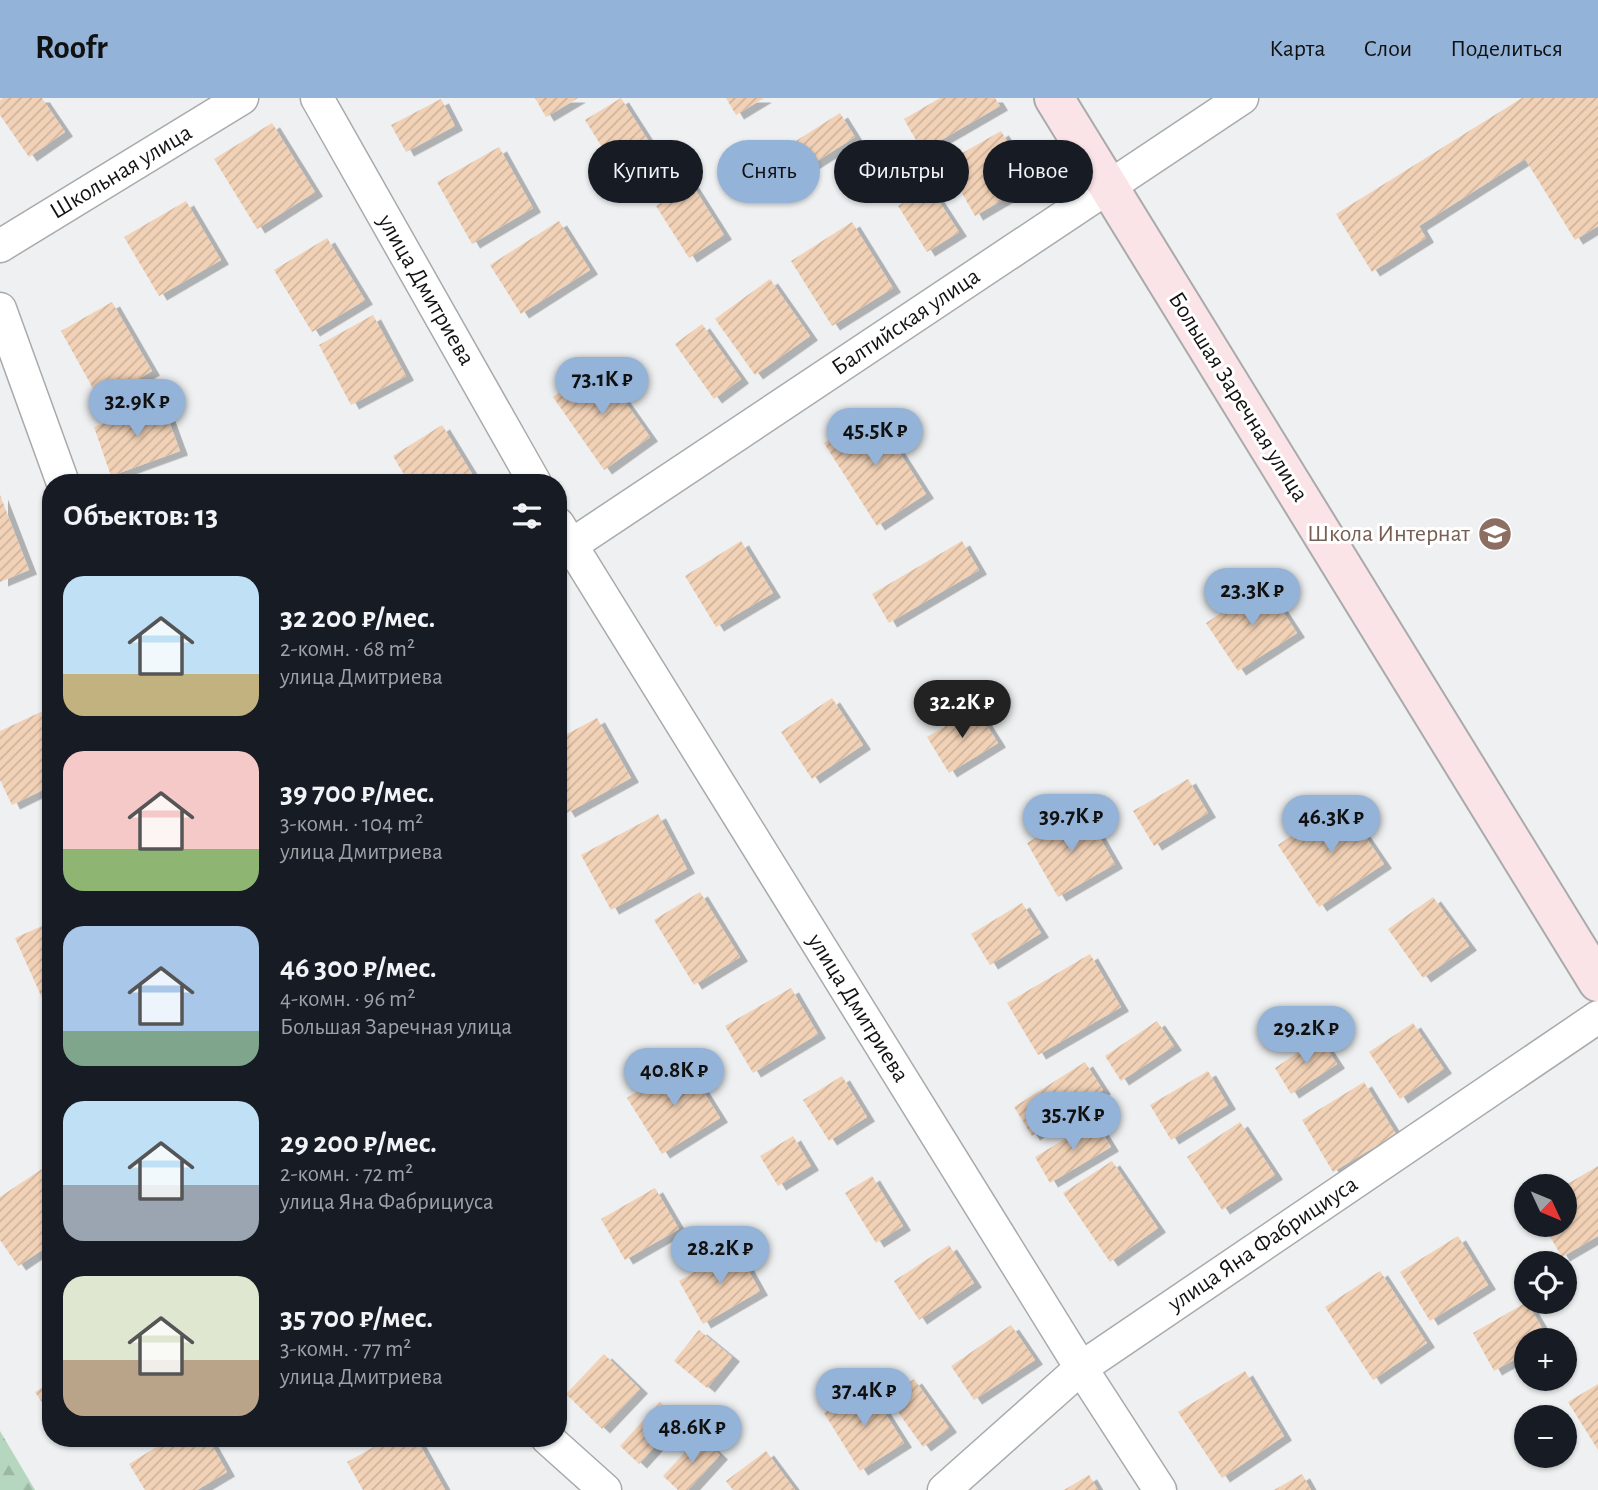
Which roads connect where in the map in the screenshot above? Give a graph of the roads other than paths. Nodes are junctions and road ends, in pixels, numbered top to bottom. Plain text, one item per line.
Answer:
1 (242, 98) edge
2 (317, 98) edge
3 (1054, 98) edge
4 (1242, 98) edge
5 (1109, 187) junction
6 (0, 246) edge
7 (0, 309) edge
8 (60, 474) edge
9 (530, 474) edge
10 (567, 533) edge
11 (567, 540) edge
12 (1598, 982) edge
13 (1598, 1017) edge
14 (1080, 1367) junction
15 (557, 1447) edge
16 (605, 1490) edge
17 (944, 1490) edge
18 (1160, 1490) edge

1 - 6 street, Школьная улица
2 - 9 street, улица Дмитриева
3 - 5 street, Большая Заречная улица
4 - 5 street, Балтийская улица
5 - 10 street, Балтийская улица
5 - 12 street, Большая Заречная улица
7 - 8 street
11 - 14 street, улица Дмитриева
13 - 14 street, улица Яна Фабрициуса
14 - 17 street, улица Яна Фабрициуса
14 - 18 street, улица Дмитриева
15 - 16 street

